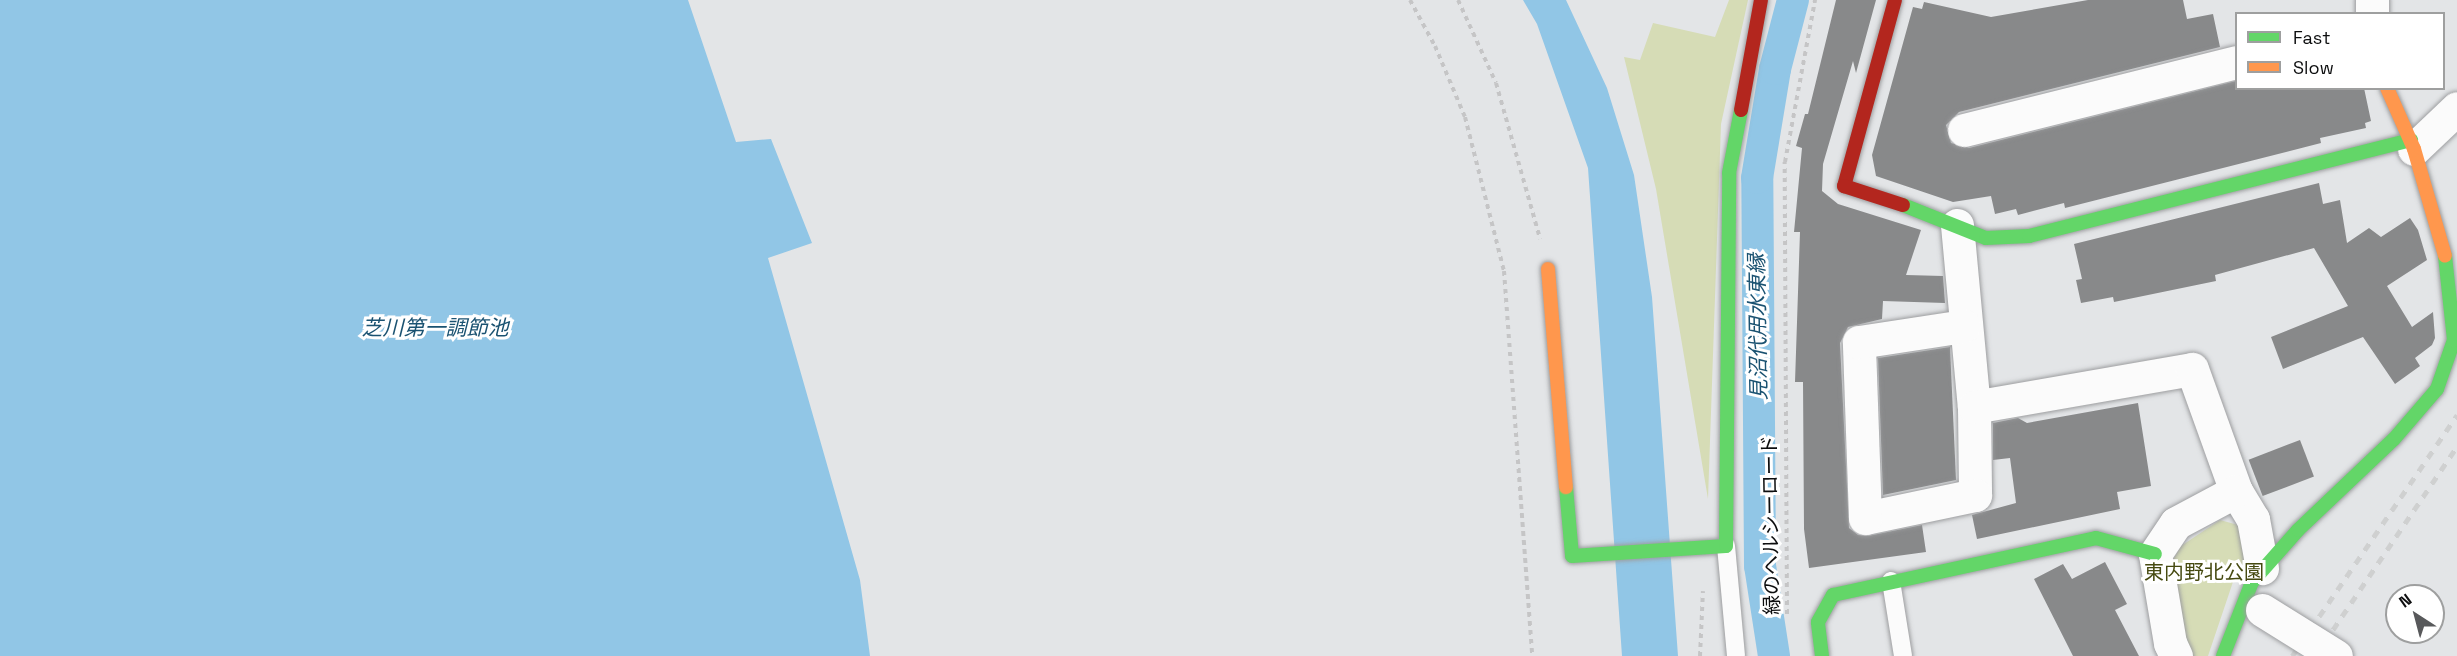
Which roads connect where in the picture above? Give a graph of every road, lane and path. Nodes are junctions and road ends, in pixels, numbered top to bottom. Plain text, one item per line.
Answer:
1 (1410, 0) edge
2 (1458, 0) edge
3 (1761, 0) edge
4 (1815, 0) edge
5 (1895, 0) edge
6 (2235, 62) edge
7 (2388, 90) edge
8 (2457, 108) edge
9 (1964, 130) dead end
10 (2413, 145) junction
11 (1957, 225) junction
12 (2452, 261) edge
13 (1548, 268) joint
14 (1964, 326) junction
15 (1974, 407) junction
16 (2236, 491) junction
17 (1706, 545) junction
18 (1726, 546) junction
19 (2155, 554) junction
20 (2262, 568) junction
21 (1891, 581) junction
22 (2254, 604) junction
23 (1788, 619) dead end
24 (1532, 656) edge
25 (1700, 656) edge
26 (1736, 656) edge
27 (1822, 656) edge
28 (1903, 656) edge
29 (2176, 656) edge
30 (2223, 656) edge
31 (2336, 656) edge

1 - 24 path
2 - 13 path
3 - 18 street
4 - 23 path, 緑のヘルシーロード
5 - 11 street
6 - 9 street
7 - 10 street
8 - 10 street
10 - 11 street
10 - 12 street
11 - 14 street
12 - 20 street
13 - 17 street
14 - 15 street
14 - 15 street
15 - 16 street
16 - 19 street
16 - 20 street
17 - 18 street
17 - 25 path
18 - 26 lane
19 - 21 street
19 - 29 street
20 - 22 street
21 - 27 street
21 - 28 lane
22 - 30 street
22 - 31 street, bridge

